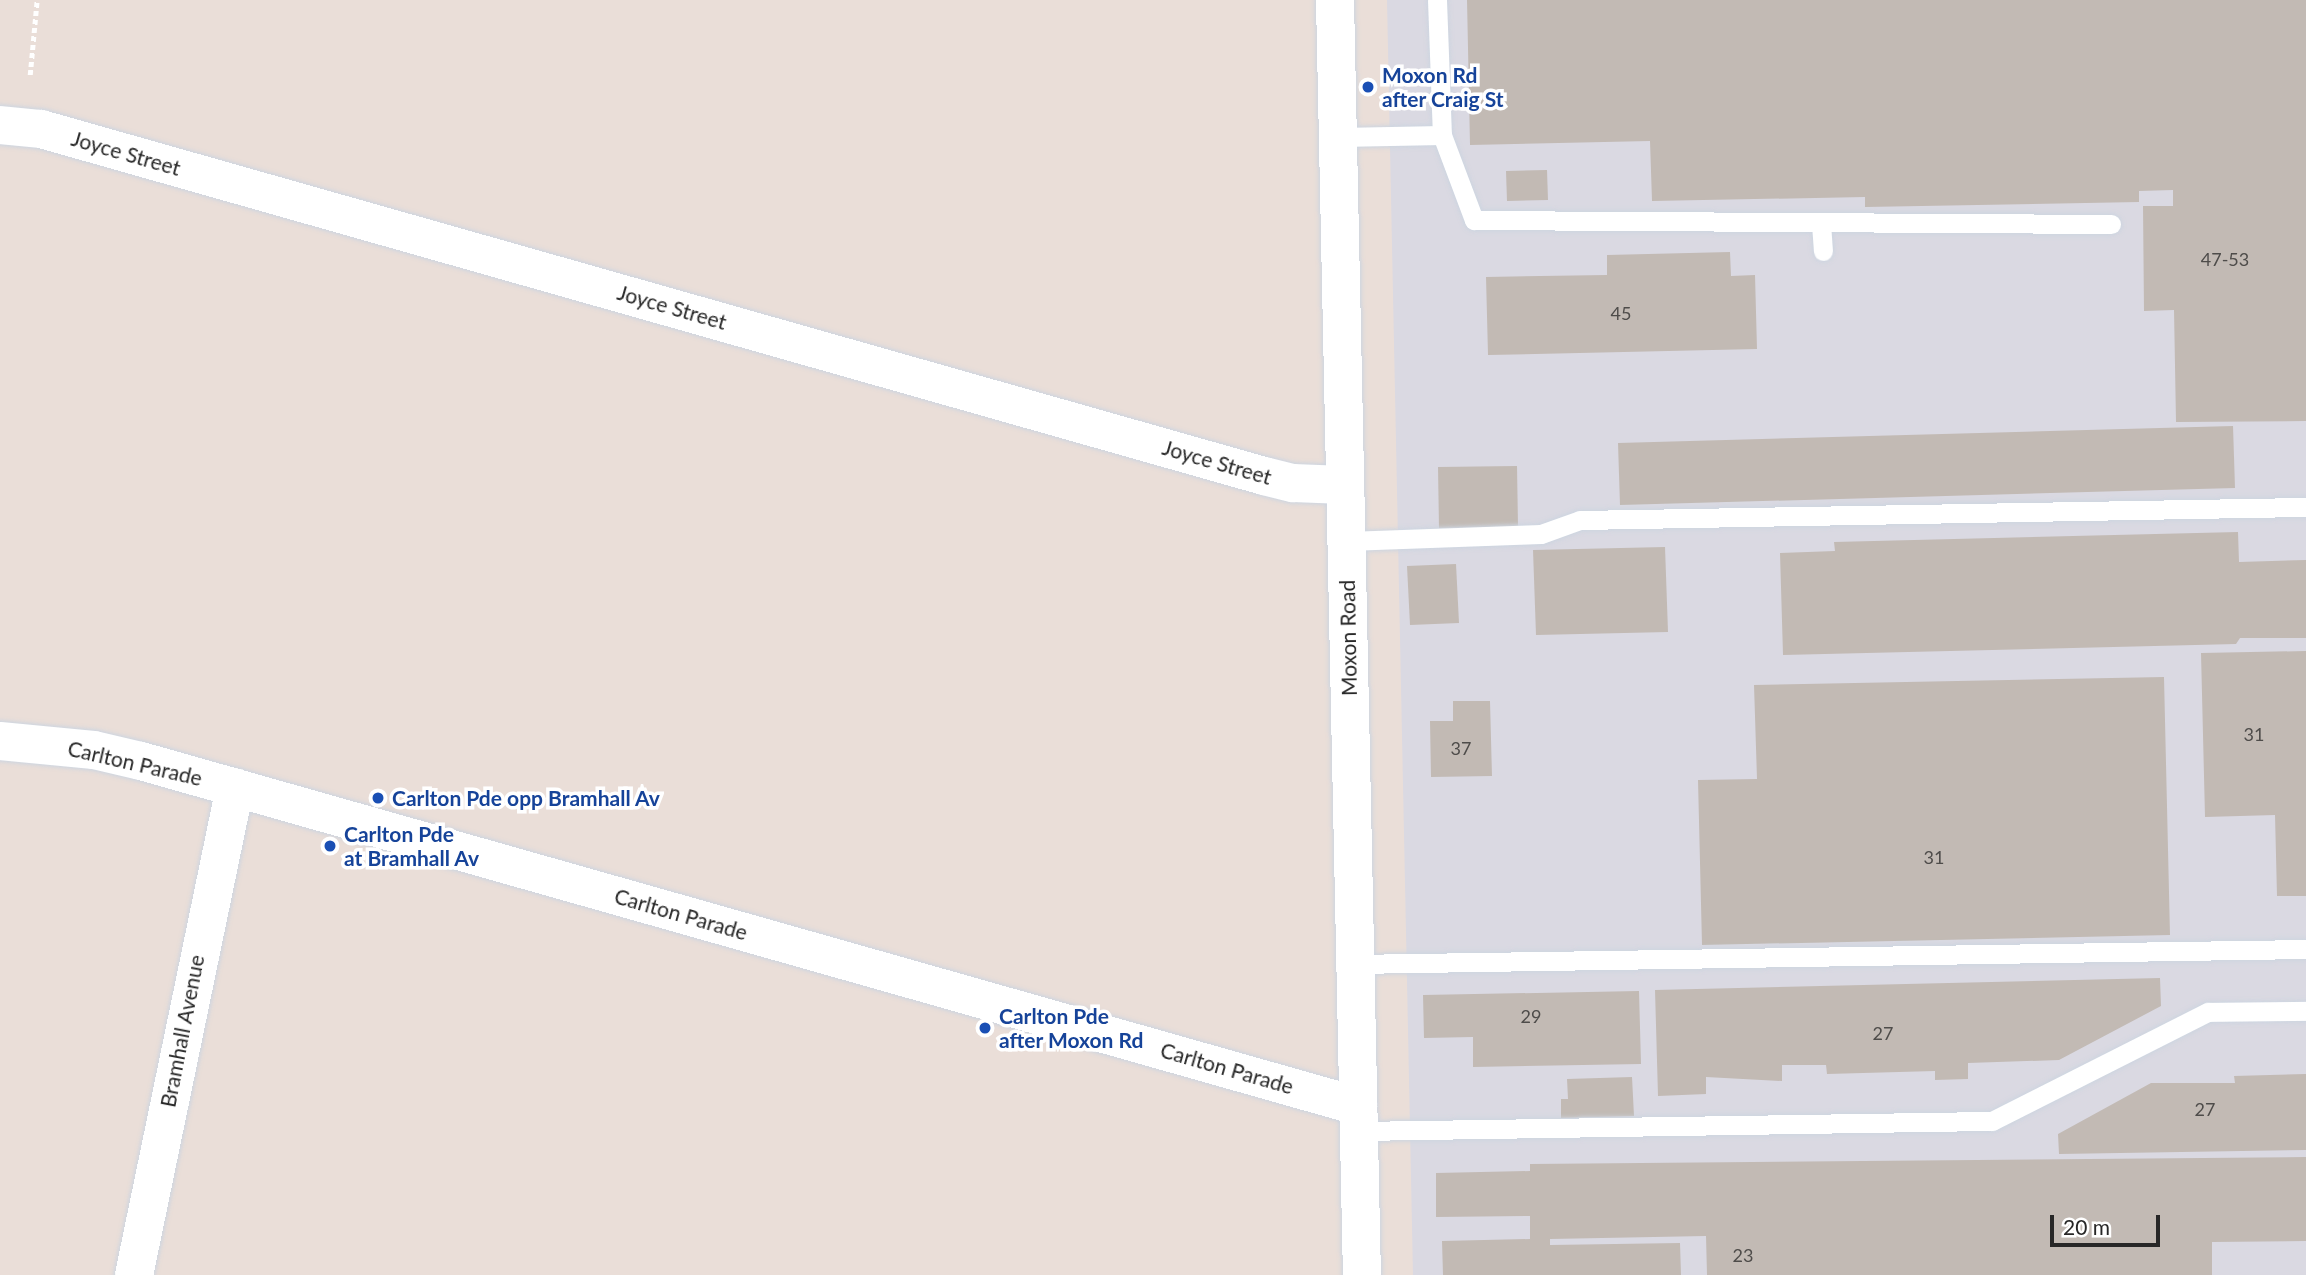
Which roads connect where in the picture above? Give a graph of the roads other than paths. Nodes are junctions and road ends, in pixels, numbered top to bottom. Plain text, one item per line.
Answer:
1 (1335, 0) edge
2 (1437, 0) edge
3 (0, 125) edge
4 (1442, 135) junction
5 (1339, 137) junction
6 (1821, 223) junction
7 (2111, 224) dead end
8 (1823, 251) dead end
9 (1344, 485) junction
10 (2306, 507) edge
11 (1346, 541) junction
12 (0, 741) edge
13 (235, 787) junction
14 (2306, 949) edge
15 (1352, 964) junction
16 (2306, 1011) edge
17 (1359, 1118) junction
18 (134, 1275) edge
19 (1362, 1275) edge

1 - 5 street, Moxon Road
2 - 4 lane
3 - 9 street, Joyce Street
4 - 5 lane
4 - 6 lane
5 - 9 street, Moxon Road
6 - 7 lane
6 - 8 lane
9 - 11 street, Moxon Road
10 - 11 lane
11 - 15 street, Moxon Road
12 - 13 street, Carlton Parade
13 - 17 street, Carlton Parade
13 - 18 street, Bramhall Avenue
14 - 15 lane
15 - 17 street, Moxon Road
16 - 17 lane
17 - 19 street, Moxon Road

